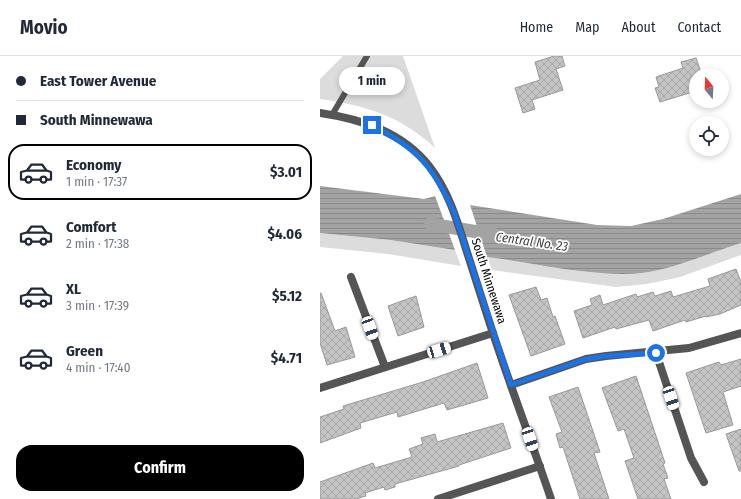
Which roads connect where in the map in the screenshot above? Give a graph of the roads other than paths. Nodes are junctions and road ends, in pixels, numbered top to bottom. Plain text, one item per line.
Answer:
1 (367, 56) edge
2 (320, 113) edge
3 (332, 115) junction
4 (351, 277) dead end
5 (741, 332) edge
6 (493, 333) junction
7 (656, 353) junction
8 (384, 367) junction
9 (511, 385) junction
10 (320, 388) edge
11 (540, 466) junction
12 (704, 482) dead end
13 (438, 499) edge
14 (551, 499) edge

1 - 3 lane
2 - 3 street, South Minnewawa
3 - 6 street, South Minnewawa
4 - 8 street
5 - 7 street
6 - 8 street
6 - 9 street, South Minnewawa
7 - 9 street
7 - 12 street
8 - 10 street
9 - 11 street, South Minnewawa
11 - 13 street
11 - 14 street, South Minnewawa

